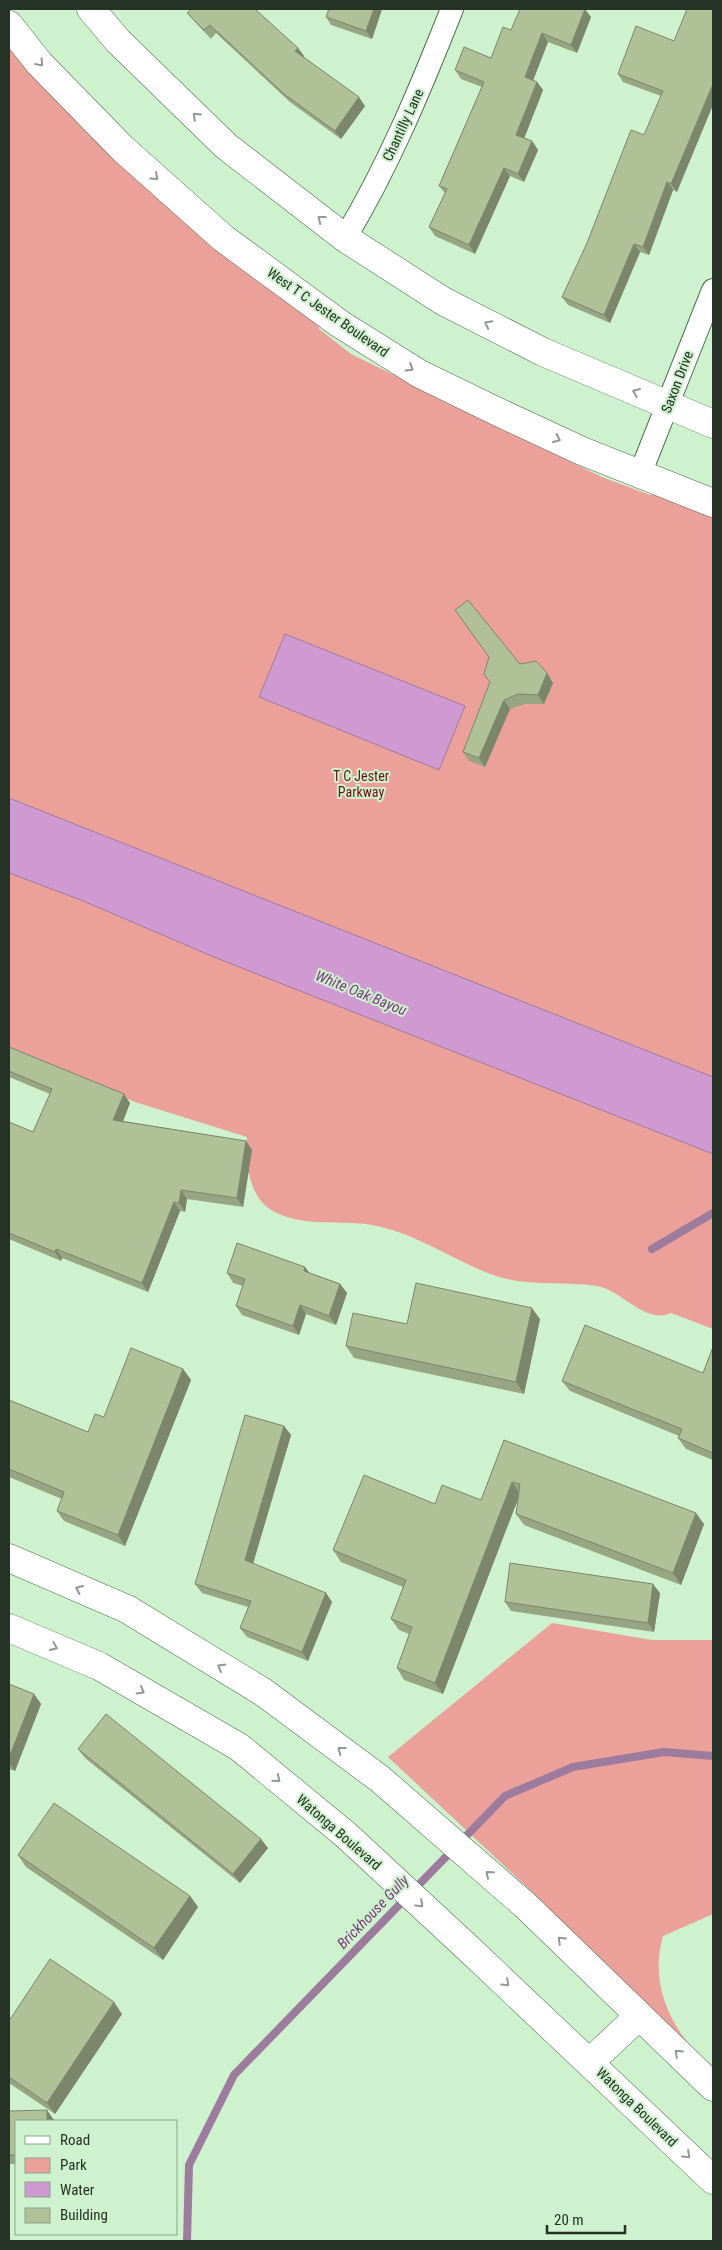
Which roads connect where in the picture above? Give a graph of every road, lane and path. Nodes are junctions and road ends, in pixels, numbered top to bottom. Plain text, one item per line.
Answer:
1 (91, 9) edge
2 (452, 9) edge
3 (9, 25) edge
4 (345, 238) junction
5 (713, 290) edge
6 (668, 406) junction
7 (713, 424) edge
8 (640, 474) junction
9 (713, 503) edge
10 (9, 1558) edge
11 (9, 1628) edge
12 (639, 2016) junction
13 (590, 2062) junction
14 (713, 2087) edge
15 (713, 2180) edge

4 -> 1 main road
2 - 4 street, Chantilly Lane
3 -> 8 main road, West T C Jester Boulevard
6 -> 4 main road
5 - 6 street, Saxon Drive
6 - 7 main road
6 - 8 street, Saxon Drive
8 - 9 main road, West T C Jester Boulevard
12 -> 10 main road
11 -> 13 main road, Watonga Boulevard
12 - 13 main road
14 -> 12 main road
13 -> 15 main road, Watonga Boulevard

